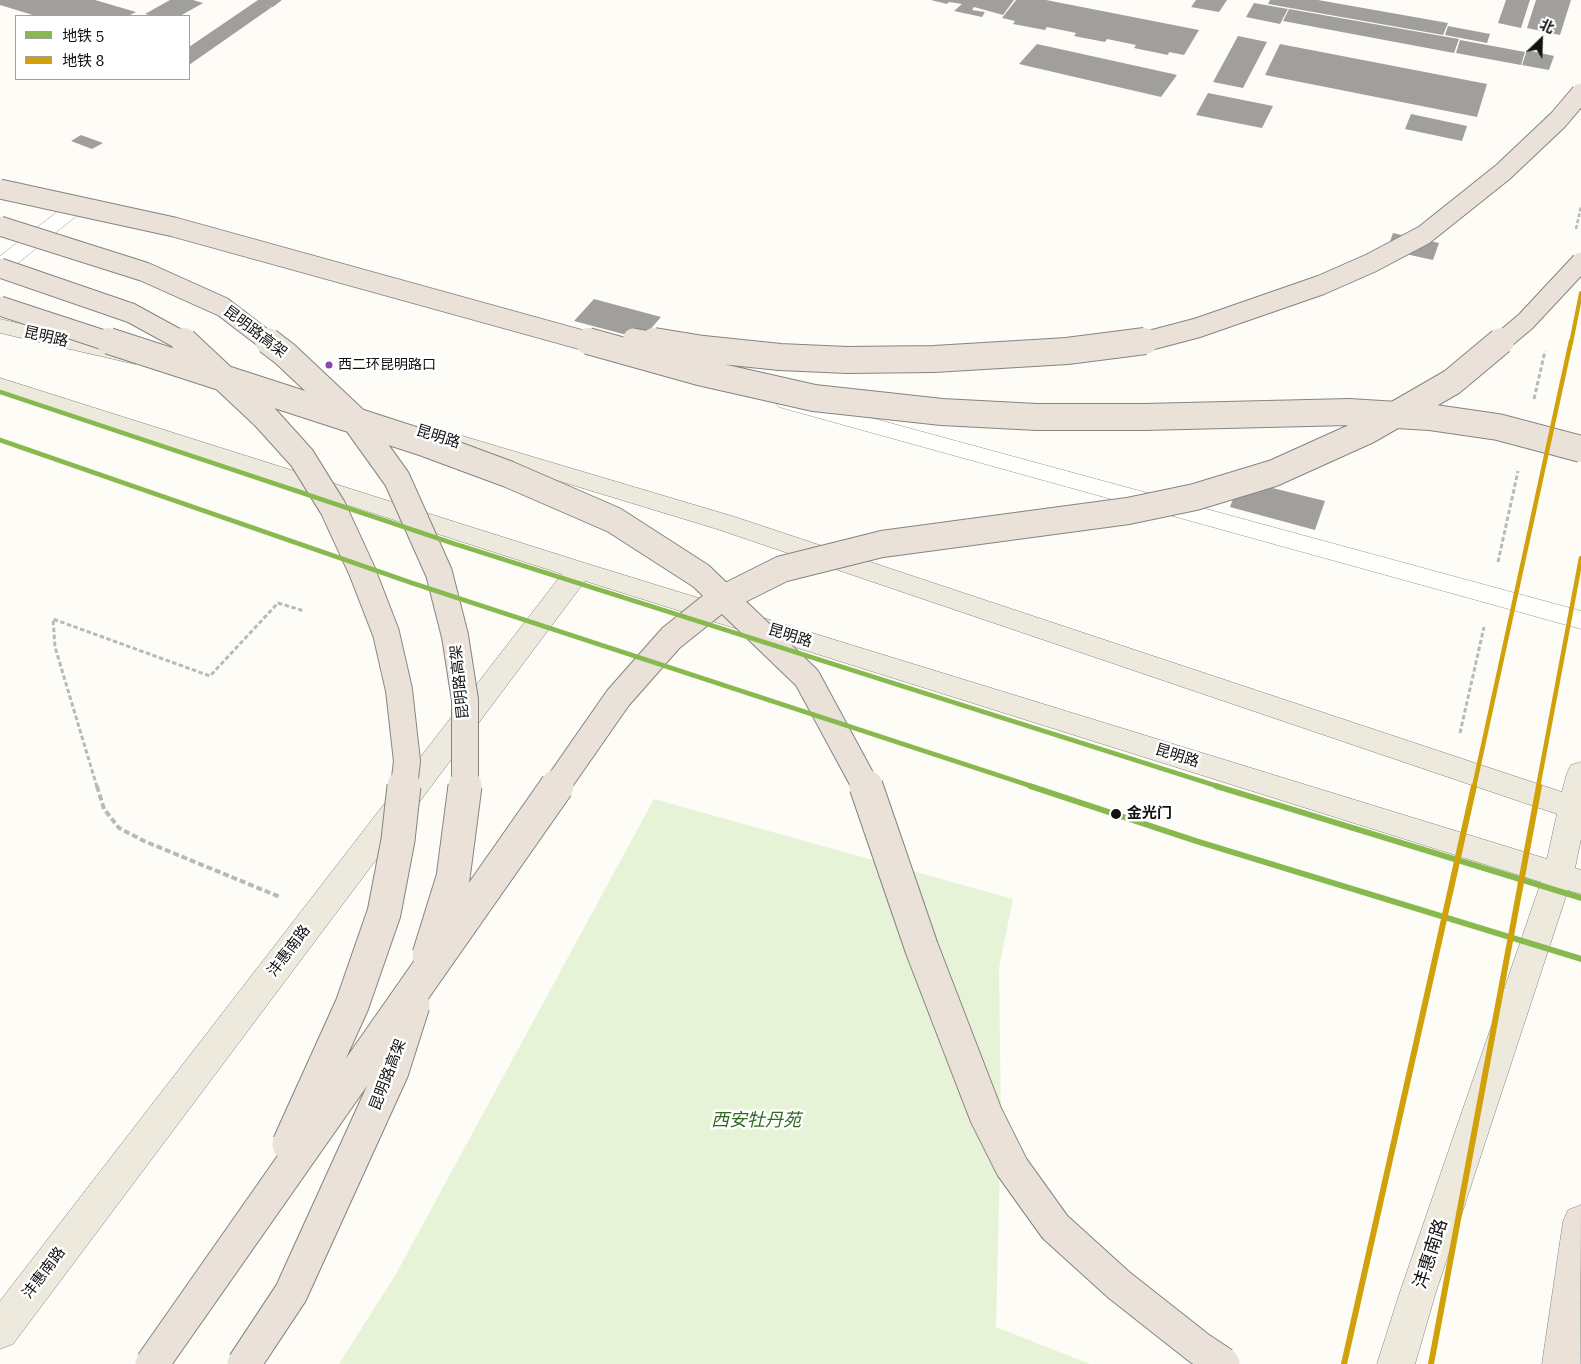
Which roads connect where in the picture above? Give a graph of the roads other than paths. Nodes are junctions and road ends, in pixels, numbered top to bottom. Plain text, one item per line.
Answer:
1 (1581, 93) edge
2 (0, 189) edge
3 (73, 210) junction
4 (0, 226) edge
5 (1581, 262) edge
6 (0, 267) edge
7 (0, 306) edge
8 (492, 314) junction
9 (0, 326) edge
10 (0, 385) edge
11 (1581, 450) edge
12 (578, 570) junction
13 (1581, 620) edge
14 (1581, 773) edge
15 (1578, 809) edge
16 (1569, 879) edge
17 (1581, 1222) edge
18 (0, 1331) edge
19 (152, 1364) edge
20 (163, 1364) edge
21 (244, 1364) edge
22 (1223, 1364) edge
23 (1396, 1364) edge
24 (1561, 1364) edge

1 - 8 highway, bridge
2 - 3 street
2 - 8 highway, bridge
3 - 6 street
3 - 13 street
4 - 21 highway, 昆明路高架, bridge
5 - 19 highway, bridge
6 - 20 highway, bridge
7 - 22 highway, bridge
8 - 11 highway, bridge
9 - 15 main road, 昆明路
10 - 12 main road, 昆明路
12 - 16 main road, 昆明路
12 - 18 main road, 沣惠南路
14 - 15 main road, 沣惠南路
15 - 16 main road, 沣惠南路
16 - 23 main road, 沣惠南路
17 - 24 highway

